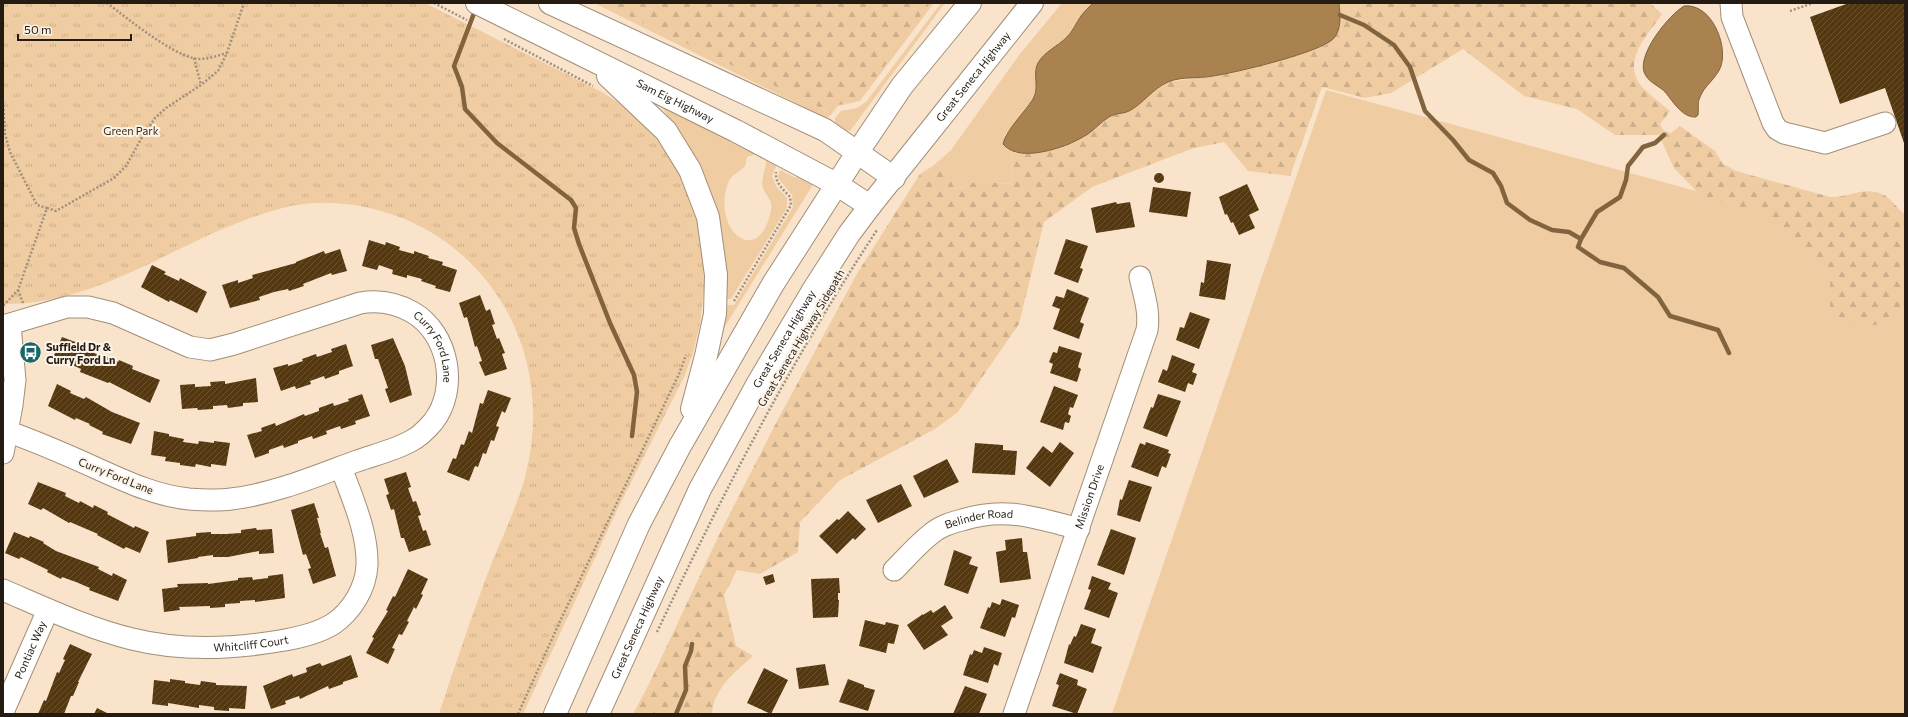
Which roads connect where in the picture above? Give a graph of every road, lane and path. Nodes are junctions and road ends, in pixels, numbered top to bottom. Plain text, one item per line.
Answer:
1 (107, 3) edge
2 (244, 3) edge
3 (434, 3) edge
4 (550, 3) edge
5 (970, 3) edge
6 (1032, 3) edge
7 (1731, 3) edge
8 (1813, 3) edge
9 (480, 5) edge
10 (1790, 11) dead end
11 (459, 16) dead end
12 (499, 36) dead end
13 (227, 53) junction
14 (586, 56) junction
15 (194, 58) junction
16 (201, 85) junction
17 (598, 90) dead end
18 (3, 101) edge
19 (1885, 123) dead end
20 (4, 134) edge
21 (857, 153) junction
22 (779, 166) dead end
23 (894, 178) junction
24 (836, 184) junction
25 (870, 206) junction
26 (47, 208) junction
27 (878, 228) dead end
28 (1140, 277) dead end
29 (18, 290) junction
30 (734, 301) dead end
31 (25, 309) dead end
32 (5, 319) edge
33 (686, 353) dead end
34 (5, 431) edge
35 (680, 446) junction
36 (3, 453) edge
37 (341, 467) junction
38 (1078, 529) junction
39 (894, 570) dead end
40 (3, 590) edge
41 (48, 610) junction
42 (656, 633) dead end
43 (3, 712) edge
44 (518, 714) edge
45 (555, 714) edge
46 (598, 714) edge
47 (1014, 714) edge

1 - 15 path
2 - 13 path
3 - 11 path
4 - 21 main road
5 - 21 main road
6 - 23 main road, Great Seneca Highway
7 - 19 street
8 - 10 path
9 - 14 main road, Sam Eig Highway
12 - 17 path
13 - 15 path
13 - 16 path
14 - 24 main road, Sam Eig Highway
14 - 35 main road
15 - 16 path
16 - 26 path
18 - 20 path
20 - 26 path
21 - 23 main road
21 - 24 main road
22 - 30 path
23 - 25 main road, Great Seneca Highway
24 - 25 main road, Sam Eig Highway
24 - 35 main road
25 - 46 main road, Great Seneca Highway
26 - 29 path
27 - 42 path, Great Seneca Highway Sidepath
28 - 38 street, Mission Drive
29 - 31 path
29 - 32 path
32 - 34 street
32 - 37 street, Curry Ford Lane
33 - 44 path
34 - 36 street
34 - 37 street, Curry Ford Lane
35 - 45 main road
37 - 41 street, Whitcliff Court
38 - 39 street, Belinder Road
38 - 47 street, Mission Drive
40 - 41 street, Whitcliff Court
41 - 43 street, Pontiac Way

